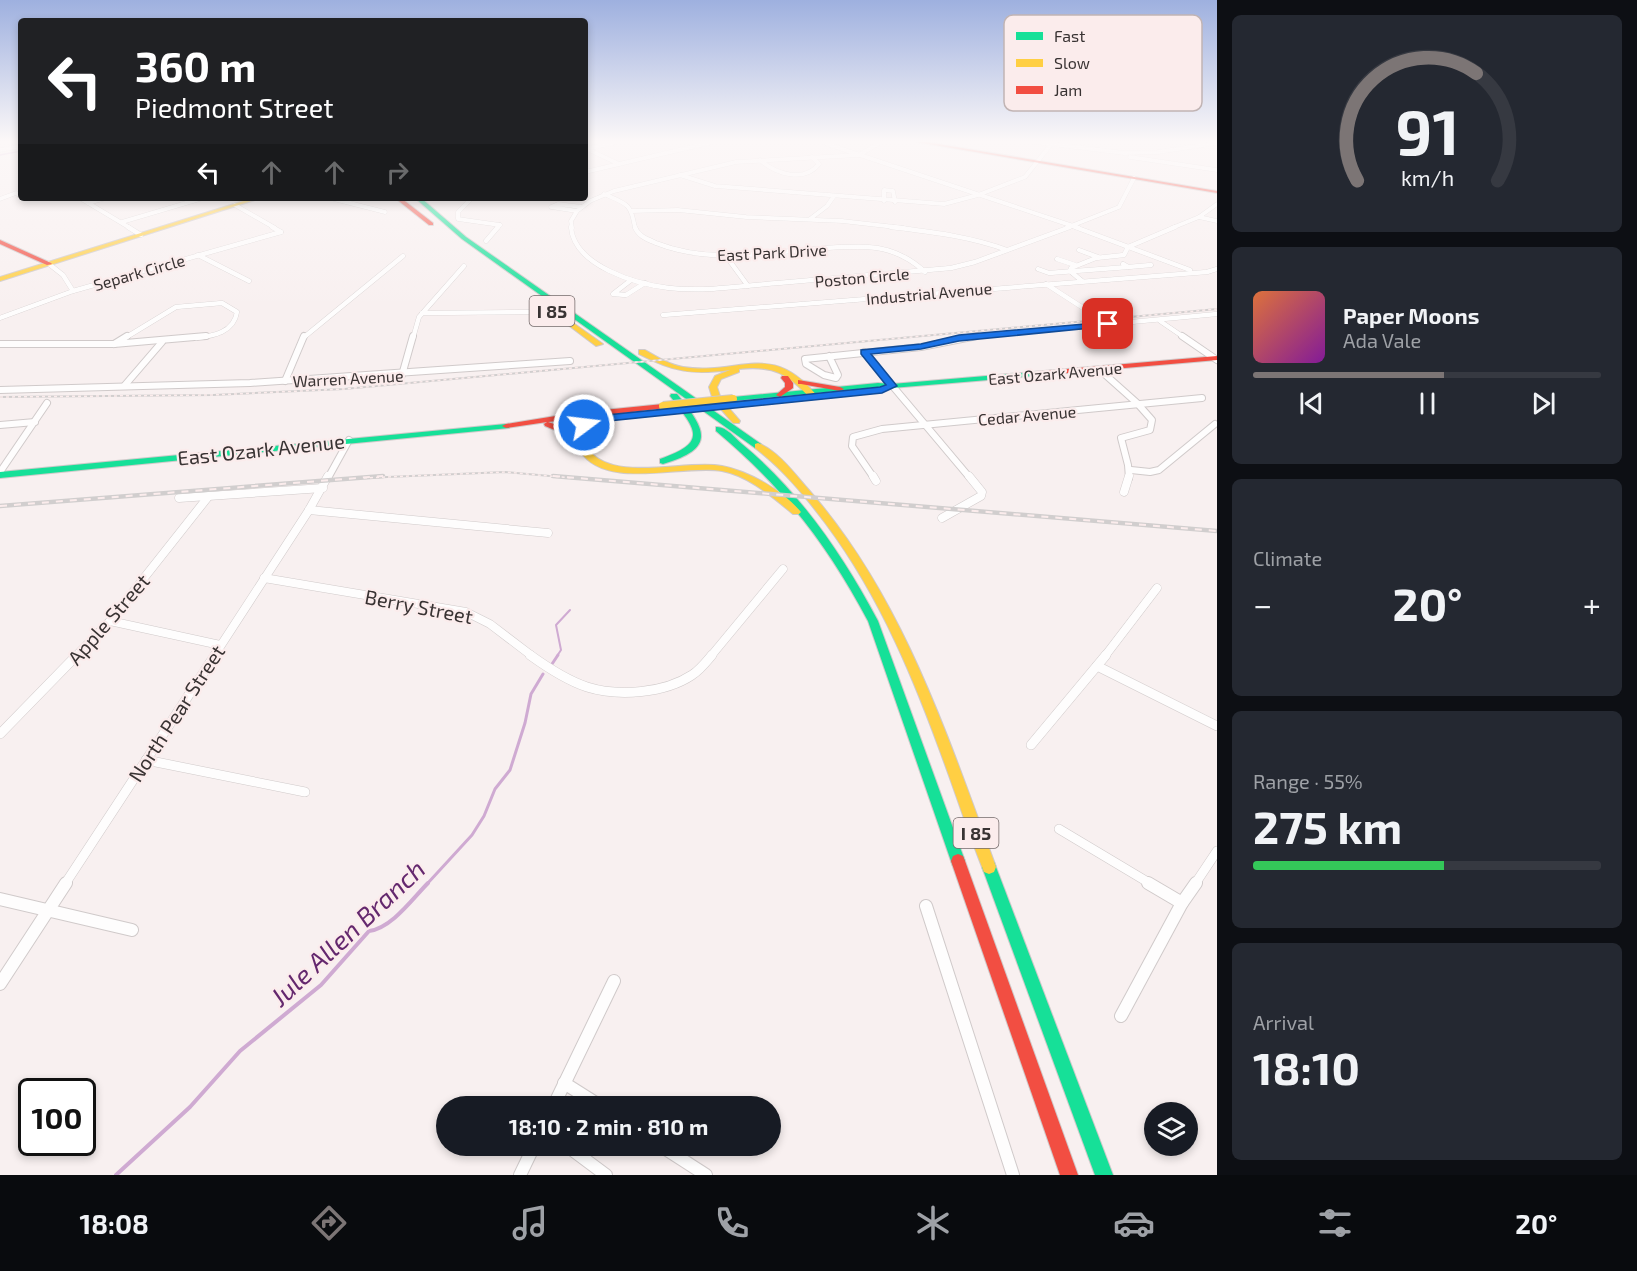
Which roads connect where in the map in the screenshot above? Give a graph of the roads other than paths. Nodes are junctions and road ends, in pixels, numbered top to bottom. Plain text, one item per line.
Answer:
1 (17, 197) edge
2 (599, 197) edge
3 (611, 197) edge
4 (833, 197) edge
5 (842, 197) edge
6 (884, 197) edge
7 (895, 197) edge
8 (971, 197) edge
9 (984, 197) edge
10 (1124, 197) edge
11 (0, 200) edge
12 (85, 201) edge
13 (95, 201) edge
14 (193, 201) edge
15 (248, 201) edge
16 (342, 201) edge
17 (402, 201) edge
18 (409, 201) edge
19 (421, 201) edge
20 (469, 201) edge
21 (884, 201) junction
22 (896, 201) junction
23 (88, 203) junction
24 (1217, 204) edge
25 (235, 205) junction
26 (582, 207) junction
27 (577, 211) junction
28 (632, 211) junction
29 (385, 212) dead end
30 (1199, 217) junction
31 (810, 219) junction
32 (1217, 221) edge
33 (122, 222) junction
34 (430, 224) junction
35 (1072, 226) junction
36 (141, 235) junction
37 (486, 241) dead end
38 (0, 242) edge
39 (1128, 247) junction
40 (1007, 250) junction
41 (1079, 250) dead end
42 (198, 255) junction
43 (404, 255) dead end
44 (726, 256) junction
45 (1113, 257) junction
46 (1100, 258) junction
47 (1057, 259) dead end
48 (48, 264) junction
49 (1075, 265) junction
50 (1151, 265) dead end
51 (464, 266) dead end
52 (1128, 267) junction
53 (1038, 269) dead end
54 (1217, 269) edge
55 (1070, 271) junction
56 (1194, 271) junction
57 (925, 272) junction
58 (0, 279) edge
59 (631, 280) junction
60 (249, 281) dead end
61 (1082, 281) junction
62 (645, 283) junction
63 (1046, 284) junction
64 (748, 286) junction
65 (73, 291) junction
66 (562, 305) junction
67 (0, 312) edge
68 (530, 312) dead end
69 (422, 313) junction
70 (663, 315) dead end
71 (1217, 315) edge
72 (6, 316) junction
73 (0, 318) edge
74 (1160, 321) junction
75 (1108, 324) junction
76 (162, 342) junction
77 (0, 344) edge
78 (112, 345) junction
79 (864, 352) junction
80 (829, 356) junction
81 (1216, 359) edge
82 (570, 361) dead end
83 (1100, 370) junction
84 (402, 375) junction
85 (785, 378) junction
86 (285, 381) junction
87 (798, 381) junction
88 (125, 386) junction
89 (892, 386) junction
90 (840, 389) junction
91 (0, 390) edge
92 (780, 395) junction
93 (808, 395) junction
94 (674, 396) junction
95 (1202, 398) dead end
96 (736, 402) junction
97 (47, 403) dead end
98 (1137, 403) junction
99 (666, 409) junction
100 (580, 421) junction
101 (35, 422) junction
102 (523, 423) junction
103 (548, 424) junction
104 (925, 424) junction
105 (1215, 424) dead end
106 (0, 425) edge
107 (349, 440) junction
108 (763, 449) junction
109 (587, 454) junction
110 (1131, 470) junction
111 (0, 473) edge
112 (876, 481) dead end
113 (323, 488) junction
114 (1124, 492) dead end
115 (208, 497) junction
116 (179, 498) dead end
117 (309, 510) junction
118 (942, 518) dead end
119 (548, 532) dead end
120 (844, 566) junction
121 (783, 569) dead end
122 (264, 578) junction
123 (1156, 588) dead end
124 (110, 621) junction
125 (220, 645) junction
126 (1097, 666) junction
127 (1217, 726) edge
128 (1, 733) edge
129 (1030, 745) dead end
130 (146, 760) junction
131 (305, 792) dead end
132 (1059, 829) dead end
133 (1217, 851) edge
134 (0, 899) edge
135 (1182, 903) junction
136 (926, 906) dead end
137 (48, 911) junction
138 (132, 930) dead end
139 (614, 981) dead end
140 (0, 984) edge
141 (1121, 1016) dead end
142 (564, 1083) junction
143 (558, 1096) edge
144 (585, 1096) edge
145 (529, 1156) edge
146 (580, 1156) edge
147 (677, 1156) edge
148 (520, 1175) edge
149 (606, 1175) edge
150 (706, 1175) edge
151 (1013, 1175) edge
152 (1069, 1175) edge
153 (1104, 1175) edge

1 - 11 street
2 - 26 street
3 - 28 street
4 - 31 street
5 - 21 street
6 - 21 street
7 - 22 street
8 - 22 street
9 - 35 street
10 - 35 street, Poston Circle
12 - 23 street
13 - 23 street
14 - 33 street
15 - 25 main road
16 - 29 street
17 - 34 main road
18 - 34 main road, I 85
19 - 66 main road, I 85
20 - 37 street
21 - 22 street
23 - 33 street
24 - 30 street
25 - 36 main road
25 - 42 street, Separk Circle
26 - 27 street
26 - 27 street
27 - 59 street, Poston Circle
28 - 31 street
28 - 44 street, East Park Drive
30 - 32 street
30 - 39 street
31 - 40 street
33 - 36 street
34 - 94 main road, I 85
35 - 39 street
35 - 40 street, Poston Circle
36 - 48 main road
38 - 48 main road
39 - 45 street
39 - 56 street
40 - 57 street, Poston Circle
41 - 46 street
42 - 60 street
42 - 65 street, Separk Circle
43 - 86 street
44 - 57 street, East Park Drive
44 - 64 street
45 - 46 street
45 - 52 street
46 - 49 street
47 - 49 street
48 - 58 main road
48 - 65 street
49 - 55 street
50 - 52 street
51 - 69 street
52 - 55 street
53 - 55 street
54 - 56 street, Industrial Avenue
55 - 61 street
56 - 61 street, Industrial Avenue
57 - 64 street, Poston Circle
59 - 62 street, Poston Circle
59 - 62 street
61 - 63 street, Industrial Avenue
62 - 64 street, Poston Circle
63 - 70 street, Industrial Avenue
63 - 75 street
65 - 72 street, Separk Circle
66 - 87 main road
66 - 108 main road, I 85
67 - 72 street
68 - 69 street
69 - 84 street
71 - 74 street
72 - 73 street, Separk Circle
74 - 75 street
74 - 81 street
75 - 79 street
76 - 78 street
76 - 78 street
76 - 88 street
77 - 78 street
79 - 80 street
79 - 89 street
80 - 80 street
81 - 83 main road, East Ozark Avenue
82 - 84 street, Warren Avenue
83 - 89 main road, East Ozark Avenue
83 - 98 street
84 - 86 street, Warren Avenue
85 - 92 main road
85 - 93 main road
85 - 108 main road
86 - 88 street, Warren Avenue
87 - 90 main road
87 - 93 main road
88 - 91 street, Warren Avenue
89 - 90 main road, East Ozark Avenue
89 - 93 main road, East Ozark Avenue
89 - 104 street
90 - 93 main road, East Ozark Avenue
92 - 93 main road, East Ozark Avenue
92 - 96 main road, East Ozark Avenue
93 - 96 main road, East Ozark Avenue
94 - 100 main road
94 - 120 main road, I 85
95 - 98 street, Cedar Avenue
96 - 99 main road, East Ozark Avenue
97 - 101 street
98 - 104 street, Cedar Avenue
98 - 110 street
99 - 100 main road, East Ozark Avenue
99 - 100 main road, East Ozark Avenue
100 - 102 main road, East Ozark Avenue
100 - 103 main road, East Ozark Avenue
100 - 109 main road
101 - 106 street
101 - 111 street
102 - 103 main road, East Ozark Avenue
102 - 107 main road, East Ozark Avenue
103 - 109 main road
104 - 112 street, Cedar Avenue
104 - 118 street
105 - 110 street
107 - 111 main road, East Ozark Avenue
107 - 113 street, North Pear Street
108 - 153 main road, I 85
109 - 120 main road
110 - 114 street
113 - 115 street
113 - 117 street, North Pear Street
115 - 116 street
115 - 124 street, Apple Street
117 - 119 street
117 - 122 street, North Pear Street
120 - 152 main road, I 85
121 - 122 street, Berry Street
122 - 125 street, North Pear Street
123 - 126 street
124 - 125 street
124 - 128 street, Apple Street
125 - 130 street, North Pear Street
126 - 127 street
126 - 129 street
130 - 131 street
130 - 137 street, North Pear Street
132 - 135 street
133 - 135 street
134 - 137 street
135 - 141 street
136 - 151 street
137 - 138 street
137 - 140 street, North Pear Street
139 - 142 street
142 - 143 street
142 - 144 street
145 - 148 street
146 - 149 street
147 - 150 street

